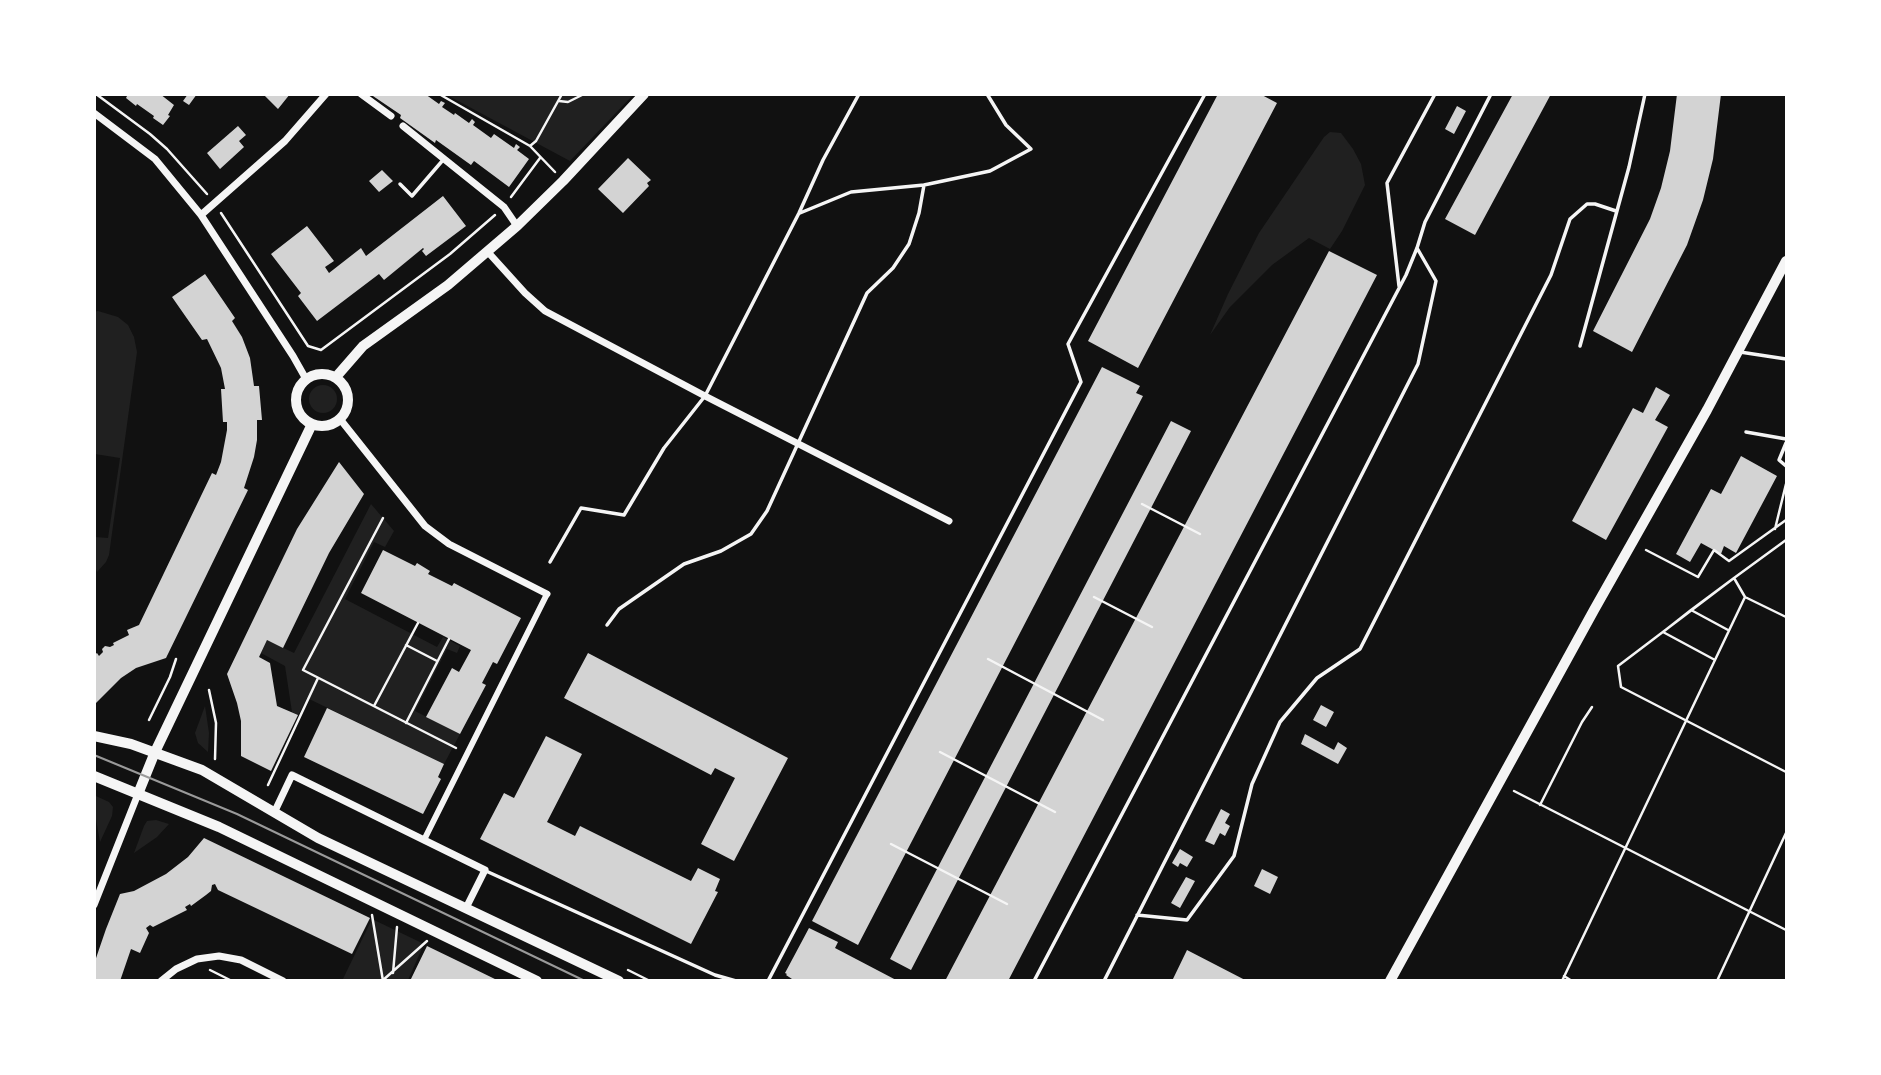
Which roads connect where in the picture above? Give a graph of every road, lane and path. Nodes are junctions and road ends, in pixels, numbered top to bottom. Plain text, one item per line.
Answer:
1 (96, 94) edge
2 (326, 94) edge
3 (361, 94) edge
4 (439, 94) edge
5 (562, 94) edge
6 (584, 94) edge
7 (644, 94) edge
8 (859, 94) edge
9 (987, 94) edge
10 (1205, 94) edge
11 (1435, 94) edge
12 (1492, 94) edge
13 (1645, 94) edge
14 (559, 102) junction
15 (94, 113) edge
16 (391, 116) dead end
17 (403, 126) dead end
18 (530, 146) junction
19 (540, 158) junction
20 (445, 159) junction
21 (553, 170) dead end
22 (400, 184) dead end
23 (923, 185) junction
24 (214, 203) junction
25 (504, 207) junction
26 (1616, 211) junction
27 (799, 213) junction
28 (201, 215) junction
29 (517, 226) junction
30 (1418, 248) junction
31 (487, 251) junction
32 (1787, 261) edge
33 (1783, 277) edge
34 (1399, 288) junction
35 (1580, 346) dead end
36 (1738, 351) junction
37 (1787, 359) edge
38 (336, 377) junction
39 (306, 379) junction
40 (705, 396) junction
41 (340, 419) junction
42 (312, 424) junction
43 (1746, 432) dead end
44 (1787, 441) edge
45 (799, 444) junction
46 (1787, 466) edge
47 (1787, 484) edge
48 (1142, 504) dead end
49 (383, 518) dead end
50 (1787, 520) edge
51 (949, 522) dead end
52 (1775, 528) junction
53 (1200, 534) dead end
54 (1787, 540) edge
55 (1646, 550) dead end
56 (550, 562) dead end
57 (1734, 578) junction
58 (547, 594) joint
59 (1094, 597) dead end
60 (1745, 597) junction
61 (1691, 610) junction
62 (1787, 617) edge
63 (418, 623) dead end
64 (607, 625) dead end
65 (1152, 627) dead end
66 (1729, 630) junction
67 (1662, 632) junction
68 (449, 639) dead end
69 (406, 645) junction
70 (176, 659) dead end
71 (988, 659) dead end
72 (1715, 660) junction
73 (438, 662) junction
74 (318, 678) junction
75 (209, 690) dead end
76 (374, 706) junction
77 (1591, 707) dead end
78 (149, 720) dead end
79 (1103, 720) dead end
80 (1686, 721) junction
81 (406, 723) junction
82 (94, 736) edge
83 (155, 752) junction
84 (940, 752) dead end
85 (467, 754) junction
86 (215, 759) dead end
87 (1787, 772) edge
88 (94, 776) edge
89 (268, 785) dead end
90 (1514, 791) dead end
91 (138, 794) junction
92 (1540, 805) junction
93 (1055, 812) dead end
94 (274, 813) junction
95 (1787, 833) edge
96 (424, 840) junction
97 (891, 844) dead end
98 (1625, 849) junction
99 (485, 870) junction
100 (1007, 904) dead end
101 (94, 905) edge
102 (466, 908) junction
103 (371, 912) dead end
104 (1749, 912) junction
105 (1137, 915) junction
106 (397, 926) dead end
107 (1787, 930) edge
108 (429, 939) dead end
109 (206, 968) dead end
110 (393, 973) junction
111 (1563, 979) edge
112 (382, 980) edge
113 (735, 980) edge
114 (162, 981) edge
115 (232, 981) edge
116 (283, 981) edge
117 (537, 981) edge
118 (619, 981) edge
119 (768, 981) edge
120 (1034, 981) edge
121 (1104, 981) edge
122 (1390, 981) edge
123 (1572, 981) edge
124 (1717, 981) edge

1 - 24 path
2 - 24 street
3 - 16 street
4 - 18 path
5 - 14 path
6 - 14 path
7 - 29 street
8 - 27 lane
9 - 23 lane
10 - 119 lane
11 - 34 lane
12 - 30 lane
13 - 26 lane
14 - 18 path
15 - 28 street
17 - 20 street
18 - 19 path
19 - 21 path
19 - 25 path
20 - 22 lane
20 - 25 street
23 - 27 lane
23 - 45 lane
24 - 25 path
24 - 28 street
25 - 29 street
26 - 35 lane
26 - 105 lane
27 - 40 lane
28 - 39 street
29 - 31 street
30 - 34 lane
30 - 105 lane
31 - 38 street
31 - 40 street
32 - 33 street
33 - 36 street
34 - 120 lane
36 - 37 lane
36 - 122 street
38 - 39 street
38 - 41 street
39 - 42 street
40 - 45 street
40 - 56 lane
41 - 42 street
41 - 58 street
42 - 83 street
43 - 44 lane
44 - 46 lane
45 - 51 street
45 - 64 lane
47 - 52 path
48 - 53 path
49 - 74 path
50 - 52 path
52 - 55 path
54 - 57 path
57 - 60 path
57 - 61 path
57 - 67 path
58 - 85 street
59 - 65 path
60 - 62 path
60 - 66 path
61 - 66 path
61 - 67 path
63 - 69 path
66 - 72 path
67 - 72 path
67 - 80 path
68 - 73 path
69 - 73 path
69 - 76 path
70 - 78 path
71 - 79 path
72 - 80 path
73 - 81 path
74 - 76 path
74 - 89 path
75 - 86 path
76 - 81 path
77 - 92 path
80 - 87 path
80 - 98 path
81 - 85 path
82 - 83 main road
83 - 91 street
83 - 94 main road
84 - 93 path
85 - 96 street
88 - 91 main road
90 - 92 path
91 - 101 street
91 - 117 main road
92 - 98 path
94 - 96 street
94 - 102 main road
95 - 104 path
96 - 99 street
97 - 100 path
98 - 104 path
98 - 111 path
99 - 102 street
99 - 113 lane
102 - 118 main road
103 - 112 path
104 - 107 path
104 - 124 path
105 - 121 lane
106 - 110 path
108 - 110 path
109 - 115 path
110 - 112 path
111 - 123 path
114 - 116 street

